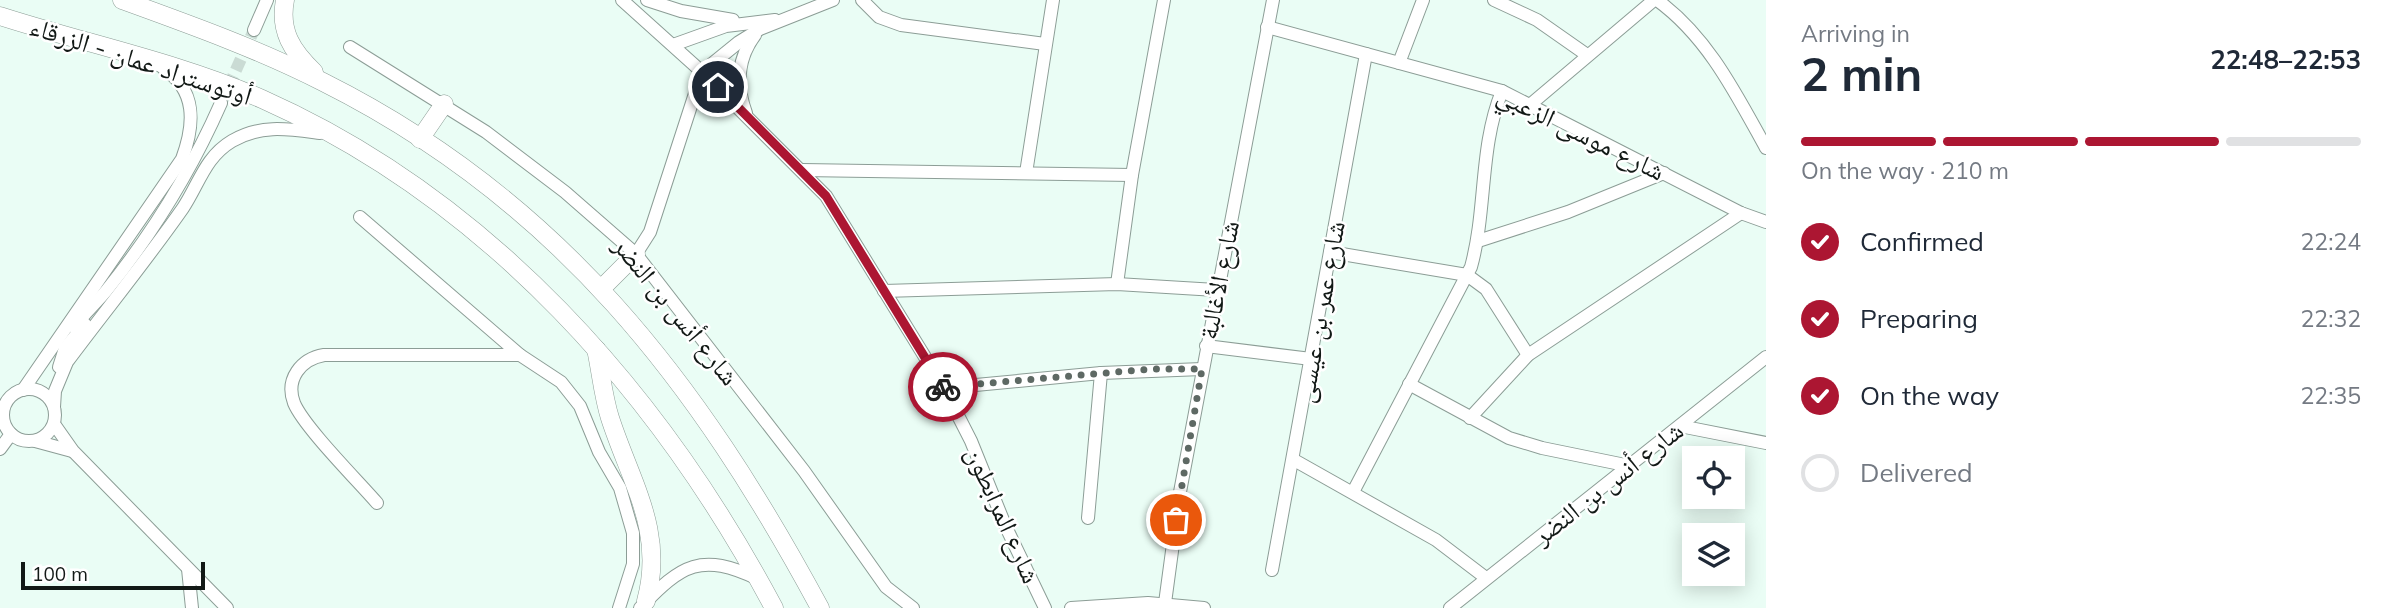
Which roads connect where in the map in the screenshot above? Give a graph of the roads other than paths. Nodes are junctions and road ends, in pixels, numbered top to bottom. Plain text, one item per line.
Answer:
1 (122, 0) edge
2 (267, 0) edge
3 (285, 0) edge
4 (622, 0) edge
5 (647, 0) edge
6 (833, 0) edge
7 (862, 0) edge
8 (1053, 0) edge
9 (1164, 0) edge
10 (1273, 0) edge
11 (1423, 0) edge
12 (1494, 0) edge
13 (1656, 0) edge
14 (0, 16) edge
15 (778, 20) junction
16 (744, 22) junction
17 (1267, 27) junction
18 (760, 29) junction
19 (254, 30) tunnel mouth
20 (1045, 44) junction
21 (673, 45) junction
22 (350, 47) dead end
23 (1366, 54) junction
24 (1587, 55) junction
25 (145, 57) junction
26 (1399, 63) junction
27 (702, 72) junction
28 (323, 82) junction
29 (1502, 91) junction
30 (221, 103) tunnel mouth
31 (444, 104) junction
32 (1531, 104) junction
33 (747, 117) junction
34 (329, 134) junction
35 (420, 139) junction
36 (1766, 148) edge
37 (802, 170) junction
38 (1026, 173) junction
39 (1664, 173) junction
40 (1132, 175) junction
41 (1741, 213) junction
42 (360, 217) dead end
43 (1766, 222) edge
44 (1478, 241) junction
45 (1330, 252) junction
46 (636, 254) junction
47 (1467, 275) junction
48 (1117, 284) junction
49 (601, 289) junction
50 (1216, 290) junction
51 (884, 291) junction
52 (104, 294) junction
53 (1206, 346) junction
54 (596, 349) junction
55 (520, 355) junction
56 (1528, 355) junction
57 (1766, 357) edge
58 (1311, 359) junction
59 (35, 368) junction
60 (1202, 369) junction
61 (1101, 373) junction
62 (60, 376) junction
63 (1409, 384) junction
64 (944, 388) junction
65 (23, 390) junction
66 (54, 407) junction
67 (1470, 418) junction
68 (54, 424) junction
69 (1680, 426) junction
70 (11, 434) junction
71 (35, 441) junction
72 (1766, 443) edge
73 (0, 449) edge
74 (72, 451) junction
75 (1294, 460) junction
76 (1630, 466) junction
77 (1353, 492) junction
78 (377, 503) dead end
79 (1088, 518) dead end
80 (188, 568) junction
81 (1272, 570) dead end
82 (1486, 578) junction
83 (759, 580) junction
84 (1165, 603) junction
85 (643, 605) edge
86 (225, 607) edge
87 (192, 608) edge
88 (619, 608) edge
89 (774, 608) edge
90 (820, 608) edge
91 (912, 608) edge
92 (1045, 608) edge
93 (1071, 608) edge
94 (1204, 608) edge
95 (1450, 608) edge

1 - 28 highway, أوتوستراد عمان - الزرقاء
2 - 19 street
3 - 28 highway
4 - 21 street, شارع المرابطون
5 - 16 street
6 - 15 street
7 - 20 street
8 - 20 street
9 - 40 street
10 - 17 street, شارع الأغالبة
11 - 26 street
12 - 24 street
13 - 24 street
13 - 36 street
14 - 25 highway, أوتوستراد عمان - الزرقاء
15 - 16 street
15 - 18 street
16 - 21 street
17 - 23 street, شارع موسى الزعبي
17 - 50 street, شارع الأغالبة
18 - 27 street
18 - 33 street
20 - 38 street
21 - 27 street, شارع المرابطون
22 - 31 street, شارع أنس بن النضر
23 - 26 street, شارع موسى الزعبي
23 - 45 street, شارع عمر بن عيسى
24 - 32 street
25 - 34 highway, أوتوستراد عمان - الزرقاء
25 - 59 street
26 - 29 street, شارع موسى الزعبي
27 - 33 street, شارع المرابطون
27 - 46 street
28 - 35 highway, أوتوستراد عمان - الزرقاء
29 - 32 street, شارع موسى الزعبي
29 - 44 street
30 - 52 street
31 - 35 highway
31 - 46 street, شارع أنس بن النضر
32 - 39 street, شارع موسى الزعبي
33 - 37 street, شارع المرابطون
34 - 54 highway, أوتوستراد عمان - الزرقاء
34 - 62 street
35 - 49 highway, أوتوستراد عمان - الزرقاء
37 - 38 street
37 - 51 street, شارع المرابطون
38 - 40 street
39 - 41 street, شارع موسى الزعبي
39 - 44 street
40 - 48 street
41 - 43 street, شارع موسى الزعبي
41 - 56 street
42 - 55 street
44 - 47 street
45 - 47 street
45 - 58 street, شارع عمر بن عيسى
46 - 49 highway
46 - 91 street, شارع أنس بن النضر
47 - 56 street
47 - 63 street
48 - 50 street
48 - 51 street
49 - 90 highway, أوتوستراد عمان - الزرقاء
50 - 53 street, شارع الأغالبة
51 - 64 street, شارع المرابطون
52 - 59 street
52 - 62 street
53 - 58 street
53 - 60 street, شارع الأغالبة
54 - 83 highway, أوتوستراد عمان - الزرقاء
54 - 85 highway
55 - 78 street
55 - 88 street
56 - 67 street
57 - 69 street, شارع أنس بن النضر
58 - 75 street, شارع عمر بن عيسى
59 - 65 street
60 - 61 street
60 - 84 street, شارع الأغالبة
61 - 64 street
61 - 79 street
62 - 66 street
63 - 67 street
63 - 77 street
64 - 92 street, شارع المرابطون
65 - 66 street
65 - 70 street
66 - 68 street
67 - 76 street
68 - 71 street
68 - 74 street
69 - 72 street
69 - 76 street, شارع أنس بن النضر
70 - 71 street
70 - 73 street
71 - 74 street
74 - 80 street
75 - 77 street
75 - 81 street, شارع عمر بن عيسى
76 - 82 street, شارع أنس بن النضر
77 - 82 street
80 - 86 street
80 - 87 street
82 - 95 street, شارع أنس بن النضر
83 - 85 street
83 - 89 highway, أوتوستراد عمان - الزرقاء
84 - 93 street
84 - 94 street

